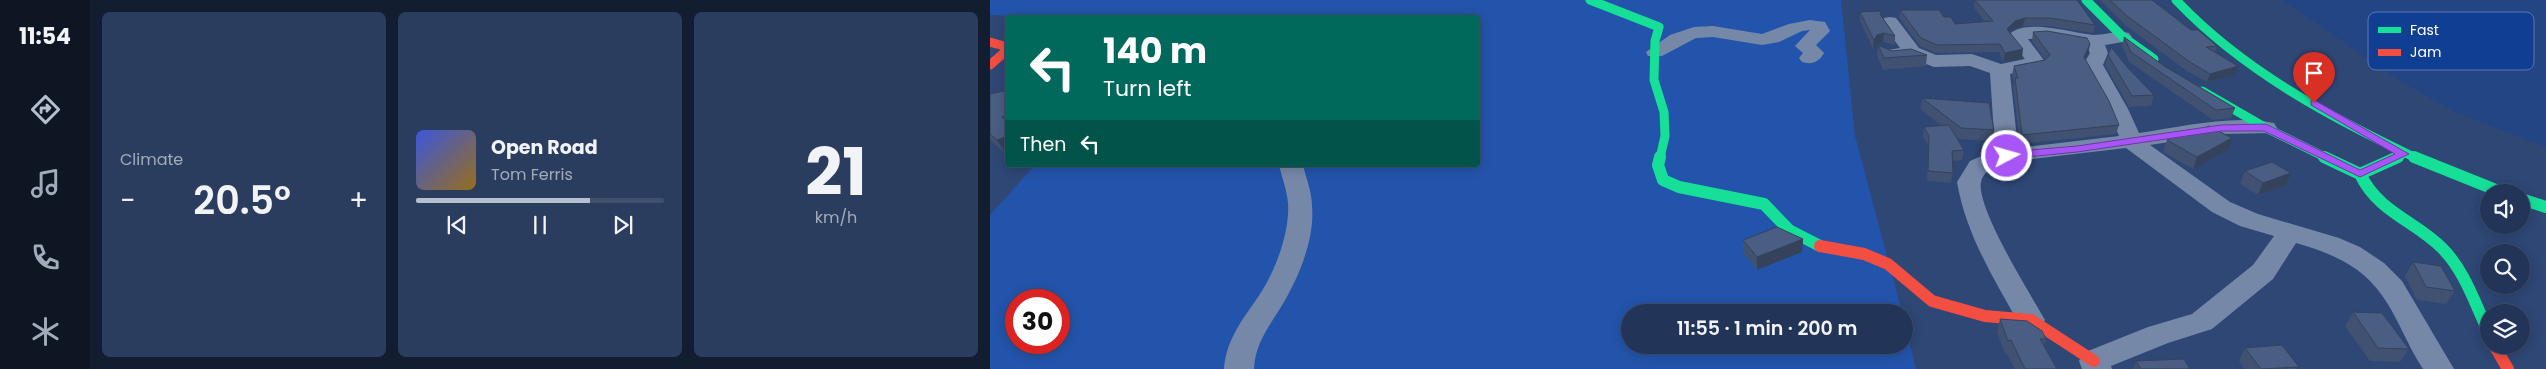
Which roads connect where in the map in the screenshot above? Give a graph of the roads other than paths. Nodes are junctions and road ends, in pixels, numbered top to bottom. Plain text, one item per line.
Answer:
1 (1590, 0) edge
2 (2086, 0) edge
3 (2176, 0) edge
4 (1890, 22) dead end
5 (2124, 37) junction
6 (2094, 41) junction
7 (990, 42) edge
8 (1884, 50) edge
9 (1655, 52) junction
10 (1912, 52) junction
11 (1809, 58) dead end
12 (990, 65) edge
13 (2165, 67) edge
14 (2000, 70) junction
15 (2188, 82) edge
16 (2266, 128) junction
17 (2132, 142) junction
18 (2403, 154) junction
19 (2007, 156) junction
20 (1291, 167) edge
21 (2360, 174) junction
22 (2480, 184) edge
23 (2530, 202) edge
24 (2546, 207) edge
25 (2290, 232) junction
26 (2480, 315) edge
27 (2031, 320) junction
28 (2499, 354) edge
29 (2095, 365) edge
30 (1239, 369) edge
31 (2439, 369) edge
32 (2508, 369) edge

1 - 9 street
2 - 5 street
3 - 18 street
4 - 10 street
5 - 6 street
5 - 13 street
6 - 14 street
6 - 17 street
7 - 12 street
8 - 10 street
9 - 11 street
9 - 27 street
10 - 14 street
14 - 19 street
15 - 16 street
16 - 17 street
16 - 21 street
17 - 19 street
17 - 25 street
18 - 21 street
18 - 22 street
19 - 27 street
20 - 30 street
21 - 26 street
23 - 24 street
25 - 29 street
25 - 31 street
27 - 29 street
28 - 32 street

